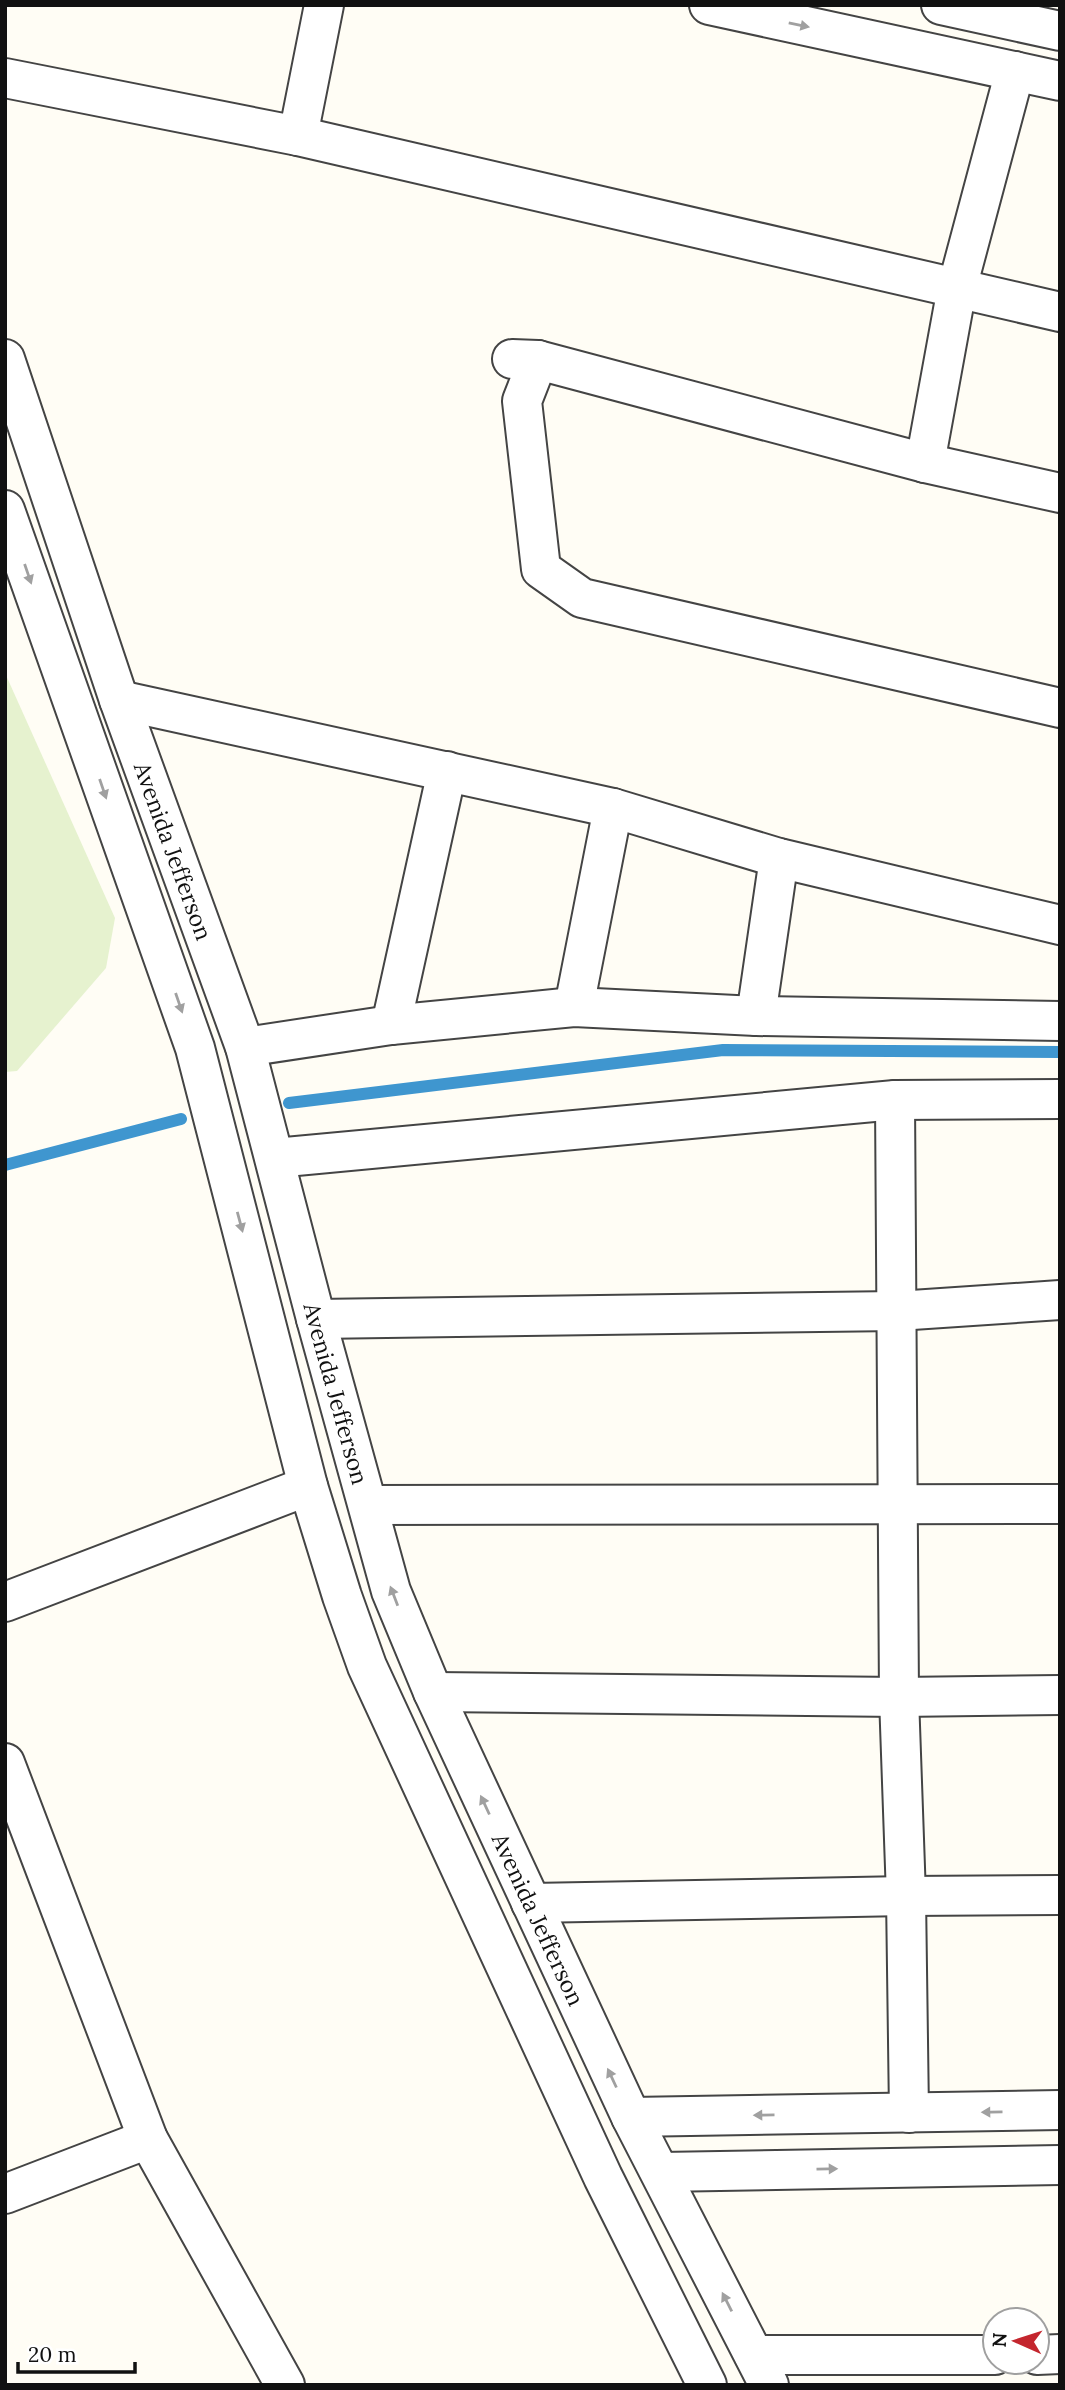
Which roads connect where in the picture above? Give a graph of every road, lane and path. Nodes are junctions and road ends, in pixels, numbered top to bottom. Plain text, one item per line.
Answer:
1 (324, 5) edge
2 (709, 5) edge
3 (941, 5) edge
4 (1060, 31) edge
5 (1015, 71) junction
6 (5, 78) edge
7 (1060, 81) edge
8 (298, 136) junction
9 (957, 288) junction
10 (1060, 312) edge
11 (5, 359) edge
12 (925, 463) junction
13 (1060, 493) edge
14 (5, 510) edge
15 (119, 700) junction
16 (1060, 708) edge
17 (447, 771) junction
18 (613, 808) junction
19 (779, 859) junction
20 (1060, 925) edge
21 (574, 1007) junction
22 (756, 1016) junction
23 (1060, 1021) edge
24 (391, 1025) junction
25 (245, 1047) junction
26 (895, 1100) junction
27 (1060, 1100) edge
28 (275, 1157) junction
29 (1060, 1300) edge
30 (897, 1311) junction
31 (316, 1319) junction
32 (308, 1486) junction
33 (1060, 1504) edge
34 (368, 1505) junction
35 (899, 1505) junction
36 (5, 1602) edge
37 (433, 1692) junction
38 (1060, 1695) edge
39 (898, 1697) junction
40 (5, 1763) edge
41 (1060, 1895) edge
42 (906, 1896) junction
43 (531, 1903) junction
44 (1060, 2110) edge
45 (909, 2113) junction
46 (631, 2118) junction
47 (148, 2139) junction
48 (1060, 2165) edge
49 (661, 2172) junction
50 (5, 2194) edge
51 (981, 2356) edge
52 (762, 2370) edge
53 (285, 2385) edge
54 (707, 2385) edge

1 - 8 street
2 -> 5 street
3 - 4 street
5 - 7 street
5 - 9 street
6 - 8 street
8 - 9 street
9 - 10 street
9 - 12 street
11 - 15 street, Avenida Jefferson
12 - 13 street
12 - 16 street
14 -> 32 street, Avenida Jefferson
15 - 17 street
15 - 25 street, Avenida Jefferson
17 - 18 street
17 - 24 street
18 - 19 street
18 - 21 street
19 - 20 street
19 - 22 street
21 - 22 street
21 - 24 street
22 - 23 street
24 - 25 street
25 - 28 street, Avenida Jefferson
26 - 27 street
26 - 28 street
26 - 30 street
28 - 31 street, Avenida Jefferson
29 - 30 street
30 - 31 street
30 - 35 street
31 - 34 street, Avenida Jefferson
32 - 36 street
32 - 54 street, Avenida Jefferson
33 - 35 street
34 - 35 street
37 -> 34 street, Avenida Jefferson
35 - 39 street
37 - 39 street
43 -> 37 street, Avenida Jefferson
38 - 39 street
39 - 42 street
40 - 47 street
41 - 42 street
42 - 43 street
42 - 45 street
46 -> 43 street, Avenida Jefferson
44 -> 45 street
45 -> 46 street
46 - 49 street, Avenida Jefferson
47 - 50 street
47 - 53 street
49 -> 48 street
52 -> 49 street, Avenida Jefferson
51 - 52 street

